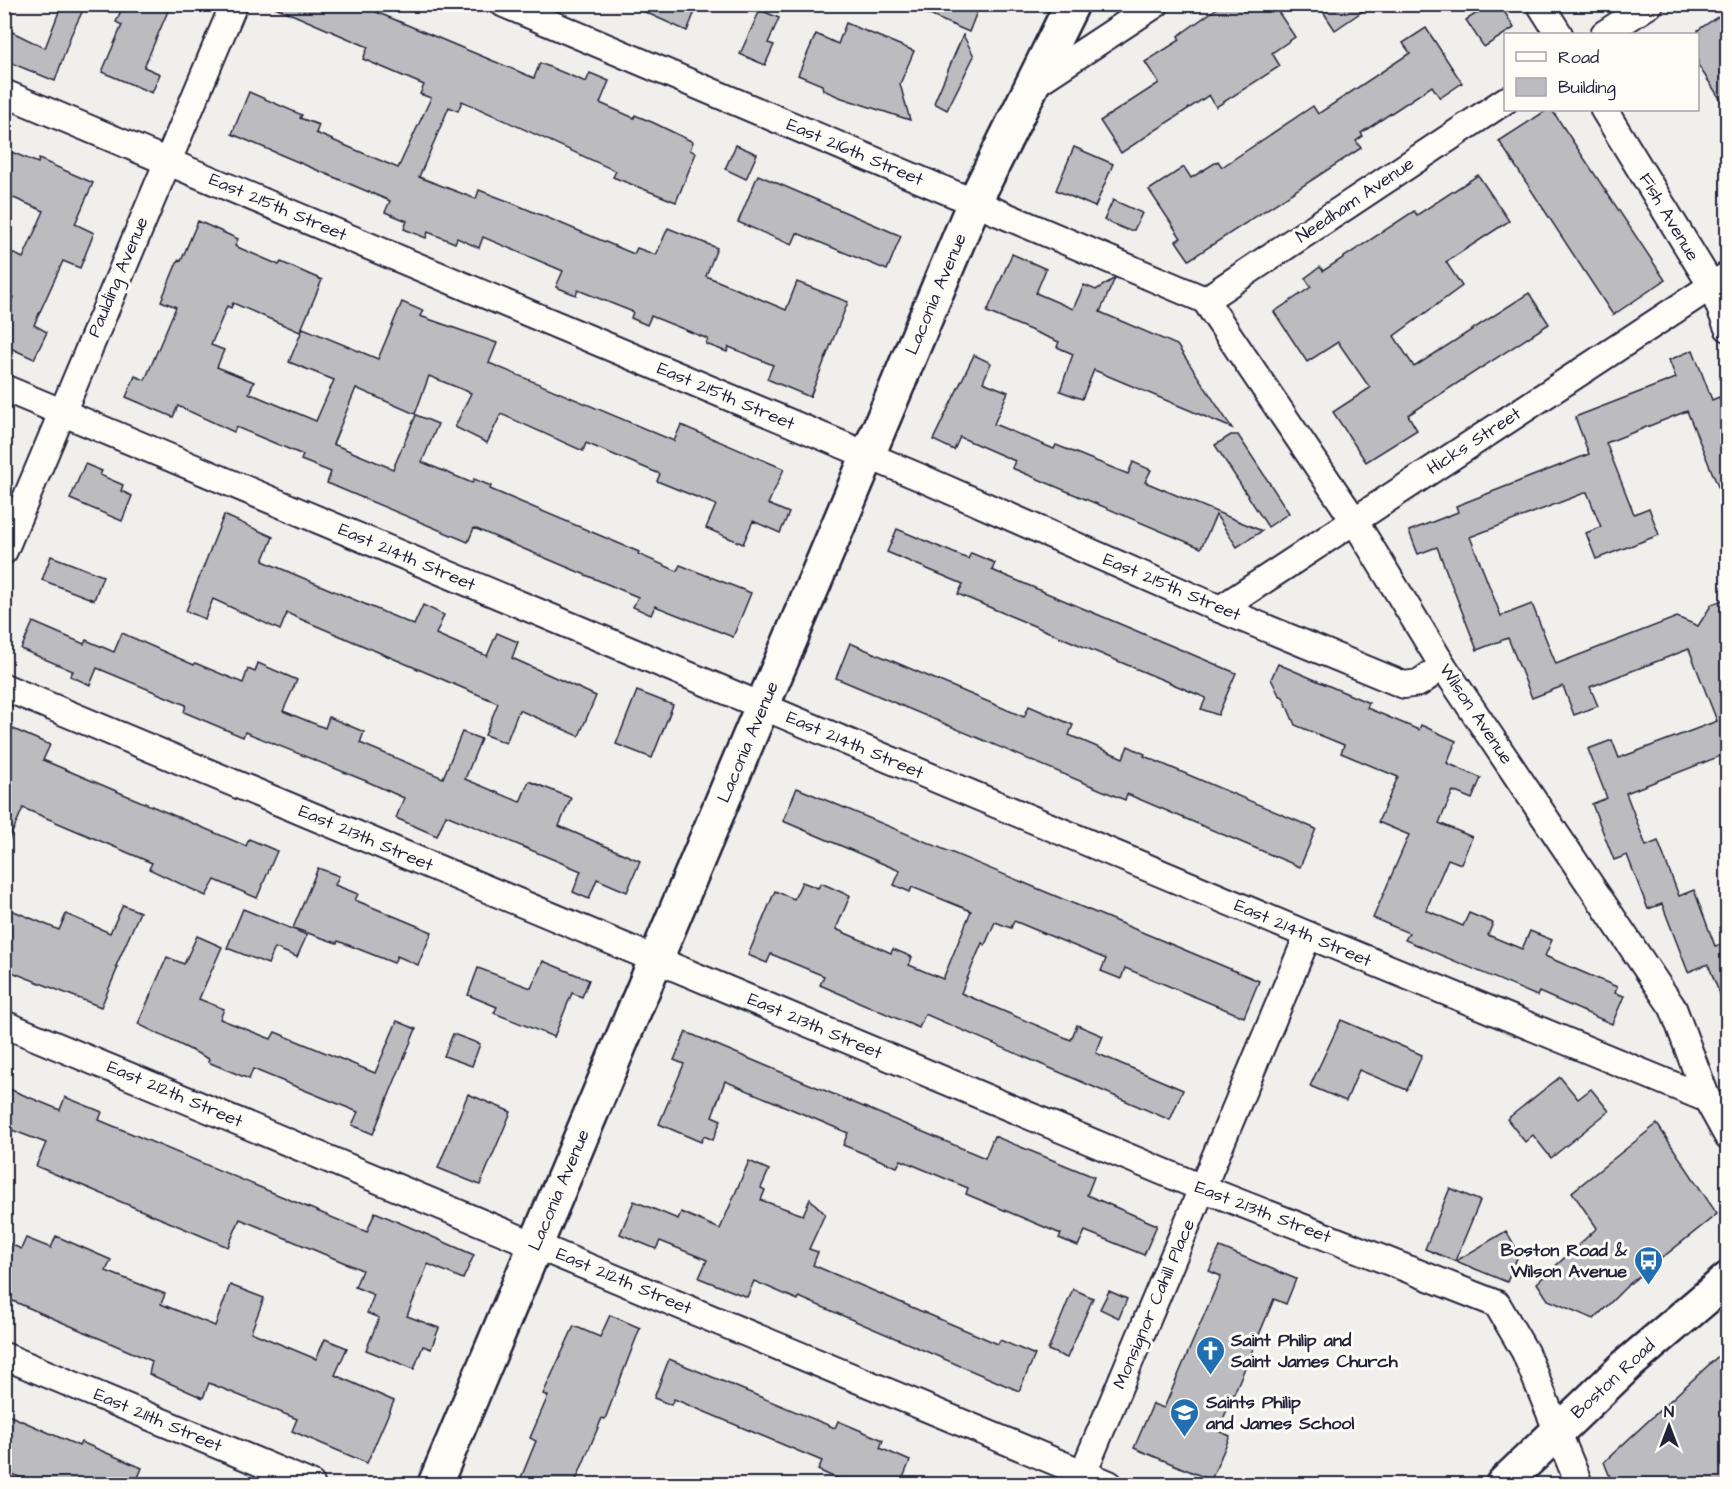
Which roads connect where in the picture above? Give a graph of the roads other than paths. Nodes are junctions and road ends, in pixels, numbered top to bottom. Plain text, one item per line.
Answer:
1 (234, 4) edge
2 (504, 4) edge
3 (1072, 4) edge
4 (1156, 4) edge
5 (1540, 4) edge
6 (1650, 4) edge
7 (1557, 33) edge
8 (1606, 33) edge
9 (1030, 88) junction
10 (4, 93) edge
11 (1504, 101) edge
12 (1605, 111) edge
13 (167, 160) junction
14 (974, 203) junction
15 (1719, 280) edge
16 (1205, 300) junction
17 (1728, 328) edge
18 (4, 388) edge
19 (62, 412) junction
20 (868, 455) junction
21 (1354, 520) junction
22 (4, 551) edge
23 (1220, 609) junction
24 (1443, 666) junction
25 (4, 687) edge
26 (764, 706) junction
27 (1308, 935) junction
28 (656, 959) junction
29 (4, 1024) edge
30 (1707, 1099) junction
31 (1728, 1137) edge
32 (1202, 1188) junction
33 (536, 1244) junction
34 (1728, 1279) edge
35 (4, 1356) edge
36 (1557, 1432) junction
37 (1083, 1473) junction
38 (311, 1485) edge
39 (435, 1485) edge
40 (1109, 1485) edge
41 (1503, 1485) edge
42 (1579, 1485) edge

1 - 13 street, Paulding Avenue
2 - 14 street, East 216th Street
3 - 9 street, Laconia Avenue
4 - 9 street
5 - 7 street
6 - 8 street
9 - 14 street, Laconia Avenue
10 - 13 street, East 215th Street
11 - 16 street, Needham Avenue
12 - 15 street, Fish Avenue
13 - 19 street, Paulding Avenue
13 - 20 street, East 215th Street
14 - 16 street, East 216th Street
14 - 20 street, Laconia Avenue
15 - 17 street, Fish Avenue
15 - 21 street, Hicks Street
16 - 21 street, Wilson Avenue
18 - 19 street, East 214th Street
19 - 22 street, Paulding Avenue
19 - 26 street, East 214th Street
20 - 23 street, East 215th Street
20 - 26 street, Laconia Avenue
21 - 23 street, Hicks Street
21 - 24 street, Wilson Avenue
23 - 24 street, East 215th Street
24 - 30 street, Wilson Avenue
25 - 28 street, East 213th Street
26 - 27 street, East 214th Street
26 - 28 street, Laconia Avenue
27 - 30 street, East 214th Street
27 - 32 street, Monsignor Cahill Place
28 - 32 street, East 213th Street
28 - 33 street, Laconia Avenue
29 - 33 street, East 212th Street
30 - 31 street, Wilson Avenue
32 - 36 street, East 213th Street
32 - 37 street, Monsignor Cahill Place
33 - 37 street, East 212th Street
33 - 39 street, Laconia Avenue
34 - 36 street, Boston Road
35 - 38 street, East 211th Street
36 - 41 street, Boston Road
36 - 42 street, East 213th Street
37 - 40 street, East 212th Street

